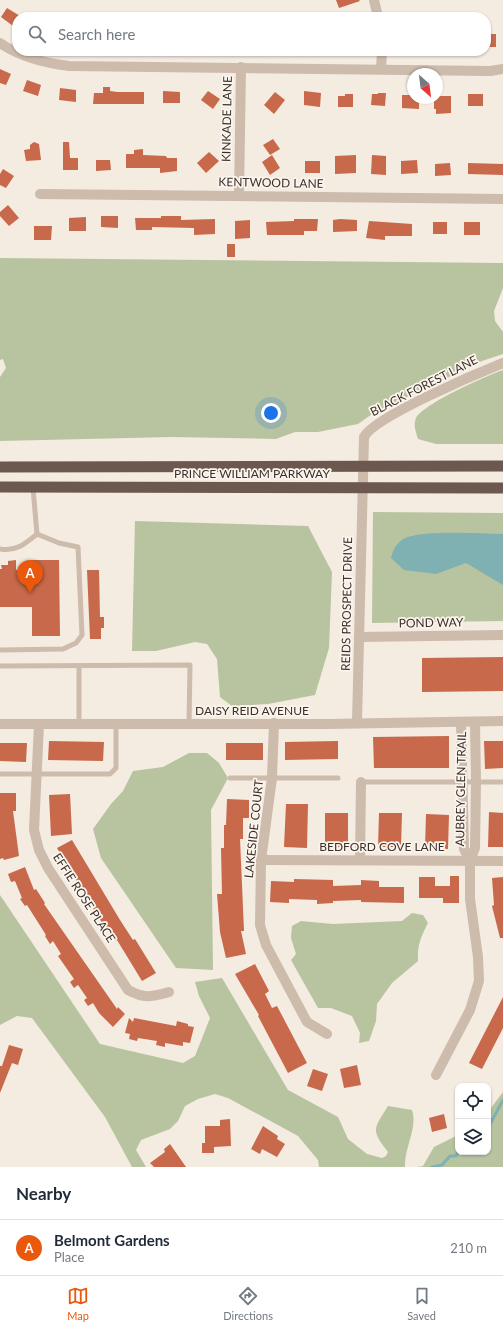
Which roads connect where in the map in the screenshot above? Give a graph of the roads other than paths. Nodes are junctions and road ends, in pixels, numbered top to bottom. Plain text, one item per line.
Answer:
1 (374, 0) edge
2 (377, 12) edge
3 (0, 43) edge
4 (12, 50) edge
5 (24, 56) edge
6 (382, 56) edge
7 (241, 67) junction
8 (381, 69) junction
9 (503, 69) edge
10 (40, 194) dead end
11 (239, 196) junction
12 (503, 198) edge
13 (503, 363) edge
14 (363, 466) junction
15 (503, 466) edge
16 (0, 467) edge
17 (0, 487) edge
18 (33, 487) junction
19 (363, 488) junction
20 (503, 488) edge
21 (37, 534) junction
22 (0, 549) edge
23 (503, 635) edge
24 (359, 637) junction
25 (0, 650) edge
26 (0, 666) edge
27 (79, 666) junction
28 (503, 721) edge
29 (357, 722) junction
30 (461, 722) junction
31 (475, 722) junction
32 (0, 724) edge
33 (38, 724) junction
34 (79, 724) junction
35 (116, 724) junction
36 (190, 724) junction
37 (274, 724) junction
38 (0, 774) edge
39 (36, 774) junction
40 (230, 778) dead end
41 (272, 778) junction
42 (338, 778) dead end
43 (361, 782) joint
44 (462, 782) junction
45 (476, 782) junction
46 (503, 782) edge
47 (261, 860) junction
48 (360, 860) junction
49 (470, 861) junction
50 (503, 861) edge
51 (169, 992) dead end
52 (327, 1034) dead end
53 (436, 1075) dead end

1 - 2 street
3 - 4 street
5 - 7 street
6 - 8 street
7 - 8 street
7 - 11 street, KINKADE LANE
8 - 9 street
10 - 11 street, KENTWOOD LANE
11 - 12 street, KENTWOOD LANE
13 - 14 street, BLACK FOREST LANE
14 - 15 highway, PRINCE WILLIAM PARKWAY
14 - 16 highway, PRINCE WILLIAM PARKWAY
14 - 19 street, BLACK FOREST LANE
17 - 18 highway, PRINCE WILLIAM PARKWAY
18 - 19 highway, PRINCE WILLIAM PARKWAY
18 - 21 lane
19 - 20 highway, PRINCE WILLIAM PARKWAY
19 - 24 street, REIDS PROSPECT DRIVE
21 - 22 lane
21 - 25 lane
23 - 24 street, POND WAY
24 - 29 street, REIDS PROSPECT DRIVE
26 - 27 lane
27 - 34 lane
27 - 36 lane
28 - 31 street, DAISY REID AVENUE
29 - 30 street, DAISY REID AVENUE
29 - 37 street, DAISY REID AVENUE
30 - 31 street, DAISY REID AVENUE
30 - 44 street, AUBREY GLEN TRAIL
31 - 45 street, AUBREY GLEN TRAIL
32 - 33 street, DAISY REID AVENUE
33 - 34 street, DAISY REID AVENUE
33 - 39 street, EFFIE ROSE PLACE
34 - 35 street, DAISY REID AVENUE
35 - 36 street, DAISY REID AVENUE
35 - 39 lane
36 - 37 street, DAISY REID AVENUE
37 - 41 street, LAKESIDE COURT
38 - 39 lane
39 - 51 street, EFFIE ROSE PLACE
40 - 41 lane
41 - 42 lane
41 - 47 street, LAKESIDE COURT
43 - 44 lane
43 - 48 street
44 - 45 lane
44 - 49 street, AUBREY GLEN TRAIL
45 - 46 lane
45 - 49 street, AUBREY GLEN TRAIL
47 - 48 street, BEDFORD COVE LANE
47 - 52 street, LAKESIDE COURT
48 - 49 street, BEDFORD COVE LANE
49 - 50 street, BEDFORD COVE LANE
49 - 53 street

